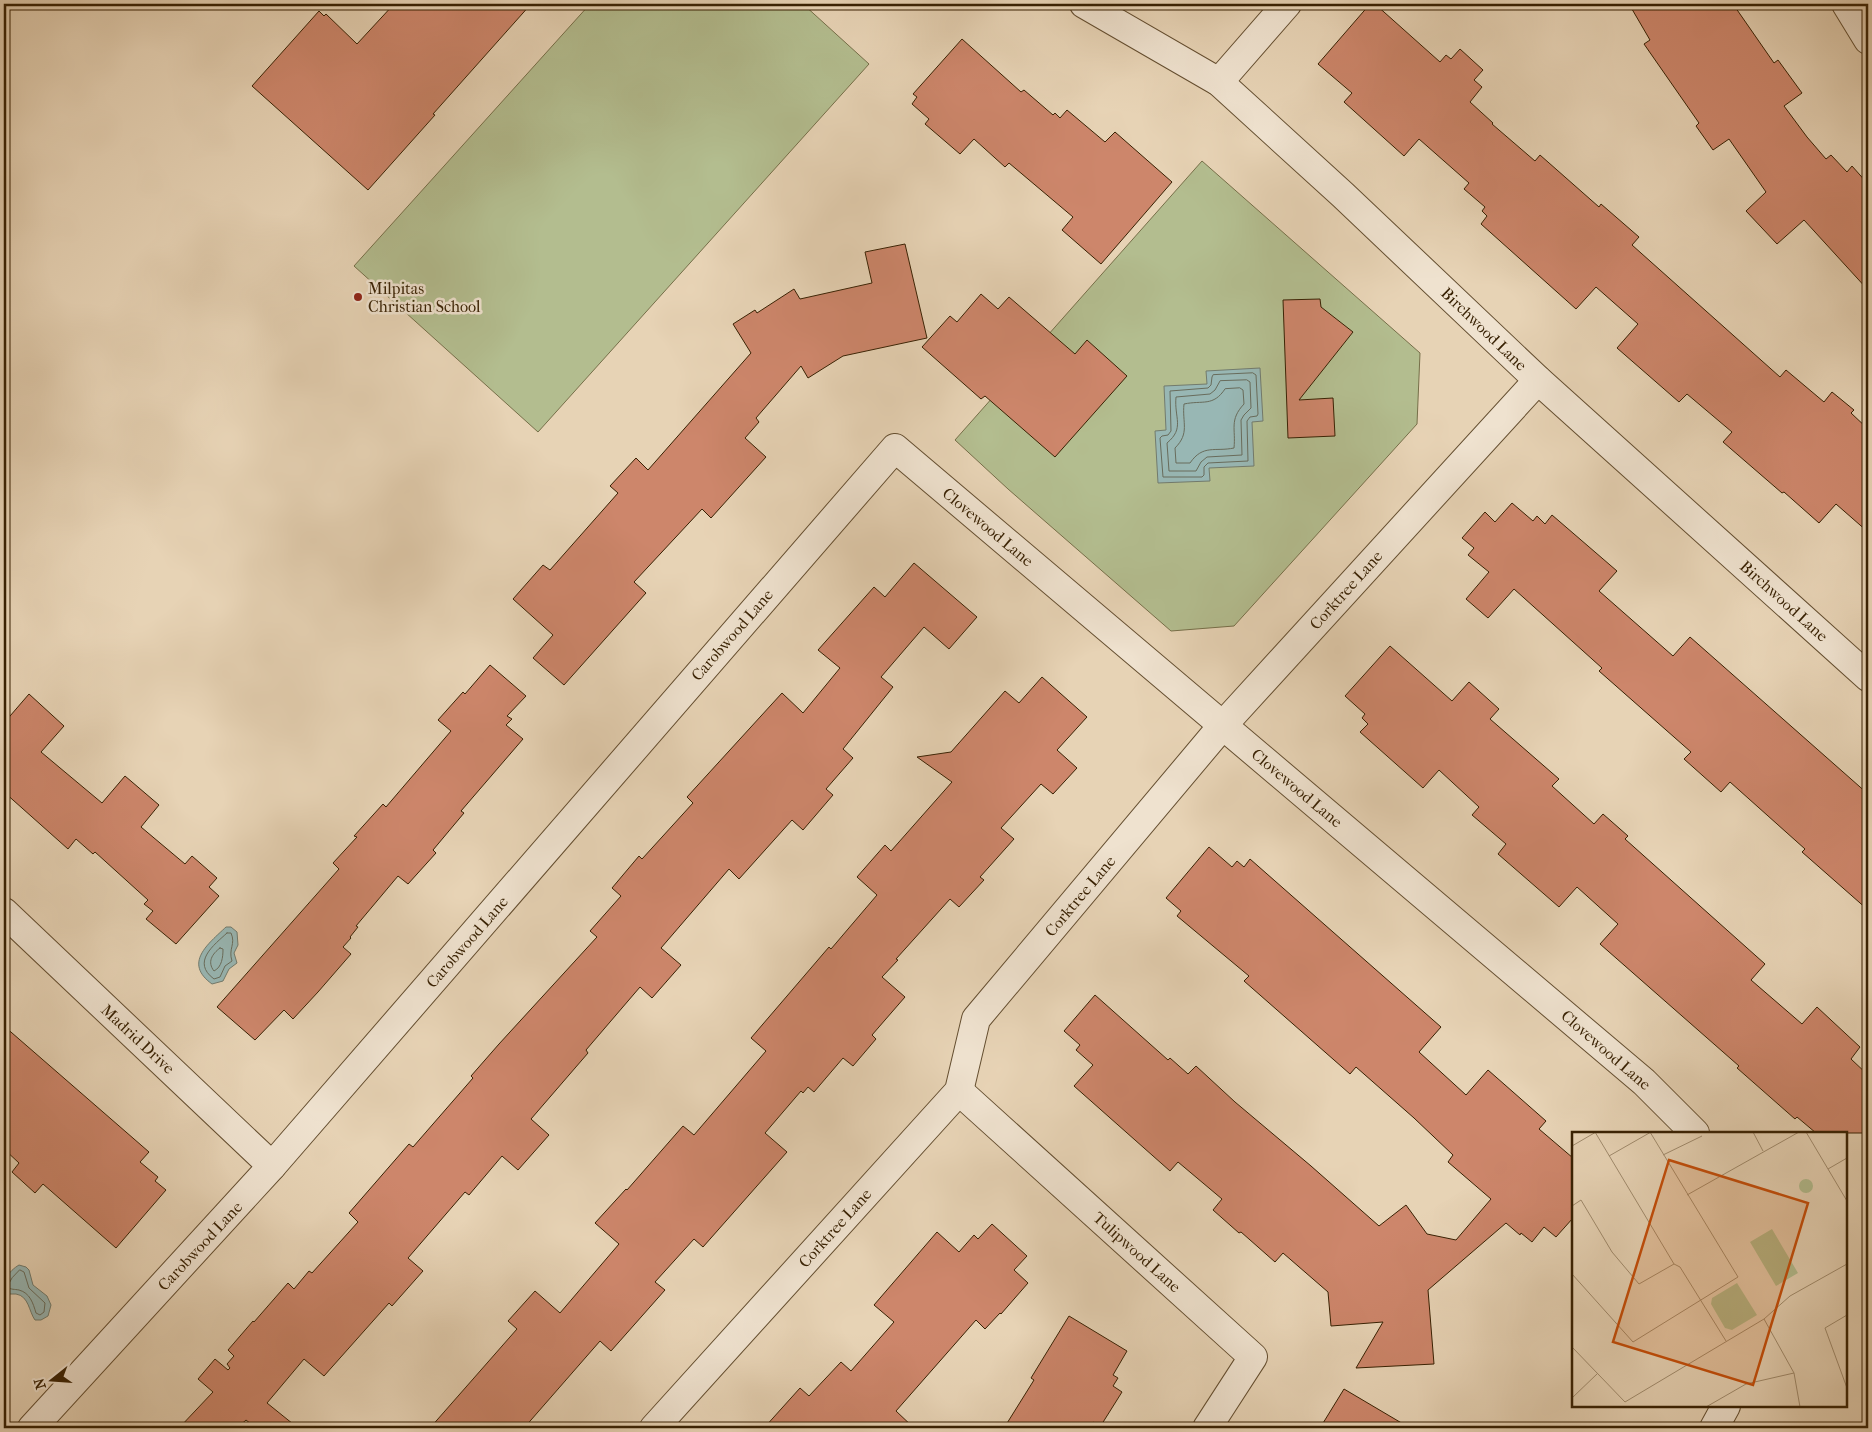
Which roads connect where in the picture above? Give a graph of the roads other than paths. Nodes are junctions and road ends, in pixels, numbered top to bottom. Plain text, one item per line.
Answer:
1 (1084, 4) edge
2 (1287, 4) edge
3 (1846, 4) edge
4 (1868, 40) edge
5 (1219, 82) junction
6 (1538, 380) junction
7 (895, 448) joint
8 (1868, 676) edge
9 (1223, 725) junction
10 (4, 912) edge
11 (959, 1091) junction
12 (1694, 1132) edge
13 (272, 1166) junction
14 (1725, 1407) edge
15 (32, 1428) edge
16 (654, 1428) edge
17 (1207, 1428) edge
18 (1714, 1428) edge

1 - 5 street, Birchwood Lane
2 - 5 street
3 - 4 street
5 - 6 street, Birchwood Lane
6 - 8 street, Birchwood Lane
6 - 9 street, Corktree Lane
7 - 9 street, Clovewood Lane
7 - 13 street, Carobwood Lane
9 - 11 street, Corktree Lane
9 - 12 street, Clovewood Lane
10 - 13 street, Madrid Drive
11 - 16 street, Corktree Lane
11 - 17 street, Tulipwood Lane
13 - 15 street, Carobwood Lane
14 - 18 street

